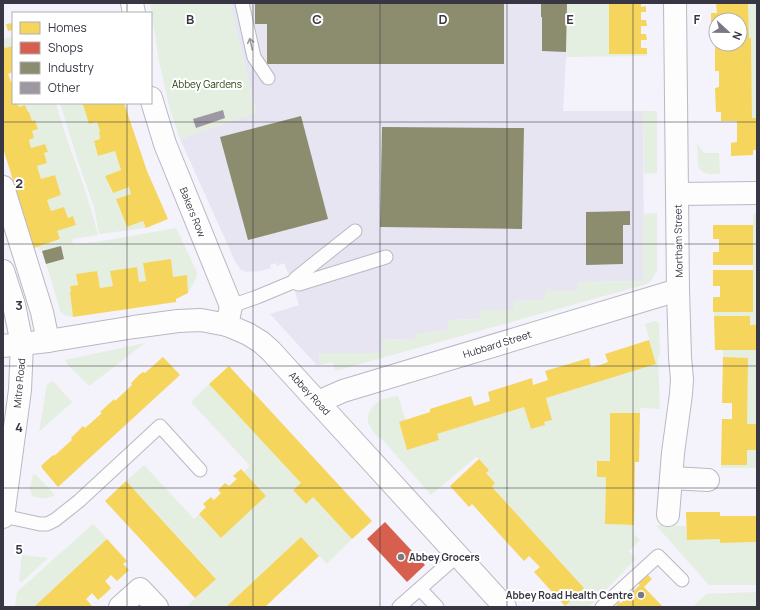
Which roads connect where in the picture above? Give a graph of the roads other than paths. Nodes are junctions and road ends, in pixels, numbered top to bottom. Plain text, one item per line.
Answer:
1 (242, 3) edge
2 (675, 3) edge
3 (268, 78) dead end
4 (152, 101) edge
5 (3, 187) edge
6 (757, 193) edge
7 (677, 194) junction
8 (355, 231) dead end
9 (386, 257) dead end
10 (3, 271) edge
11 (294, 282) junction
12 (678, 290) junction
13 (229, 315) junction
14 (48, 341) junction
15 (13, 345) edge
16 (318, 402) junction
17 (200, 470) dead end
18 (671, 478) junction
19 (708, 480) dead end
20 (668, 514) dead end
21 (3, 516) edge
22 (458, 555) junction
23 (682, 580) dead end
24 (420, 589) junction
25 (120, 607) edge
26 (157, 607) edge
27 (399, 607) edge
28 (437, 607) edge
29 (505, 607) edge
30 (602, 607) edge

3 -> 1 lane
2 - 7 street, Mortham Street
4 - 13 street, Bakers Row
5 - 14 street
6 - 7 street
7 - 12 street, Mortham Street
8 - 11 lane
9 - 11 lane
10 - 15 street
11 - 13 lane
12 - 16 street, Hubbard Street
12 - 18 street, Mortham Street
13 - 14 street, Abbey Road
13 - 16 street, Abbey Road
14 - 15 street, Abbey Road
15 - 21 street, Mitre Road
16 - 22 street, Abbey Road
17 - 21 lane
18 - 19 street
18 - 20 street, Mortham Street
22 - 24 lane
22 - 29 street, Abbey Road
23 - 30 lane
24 - 27 lane
24 - 28 lane
25 - 26 street

